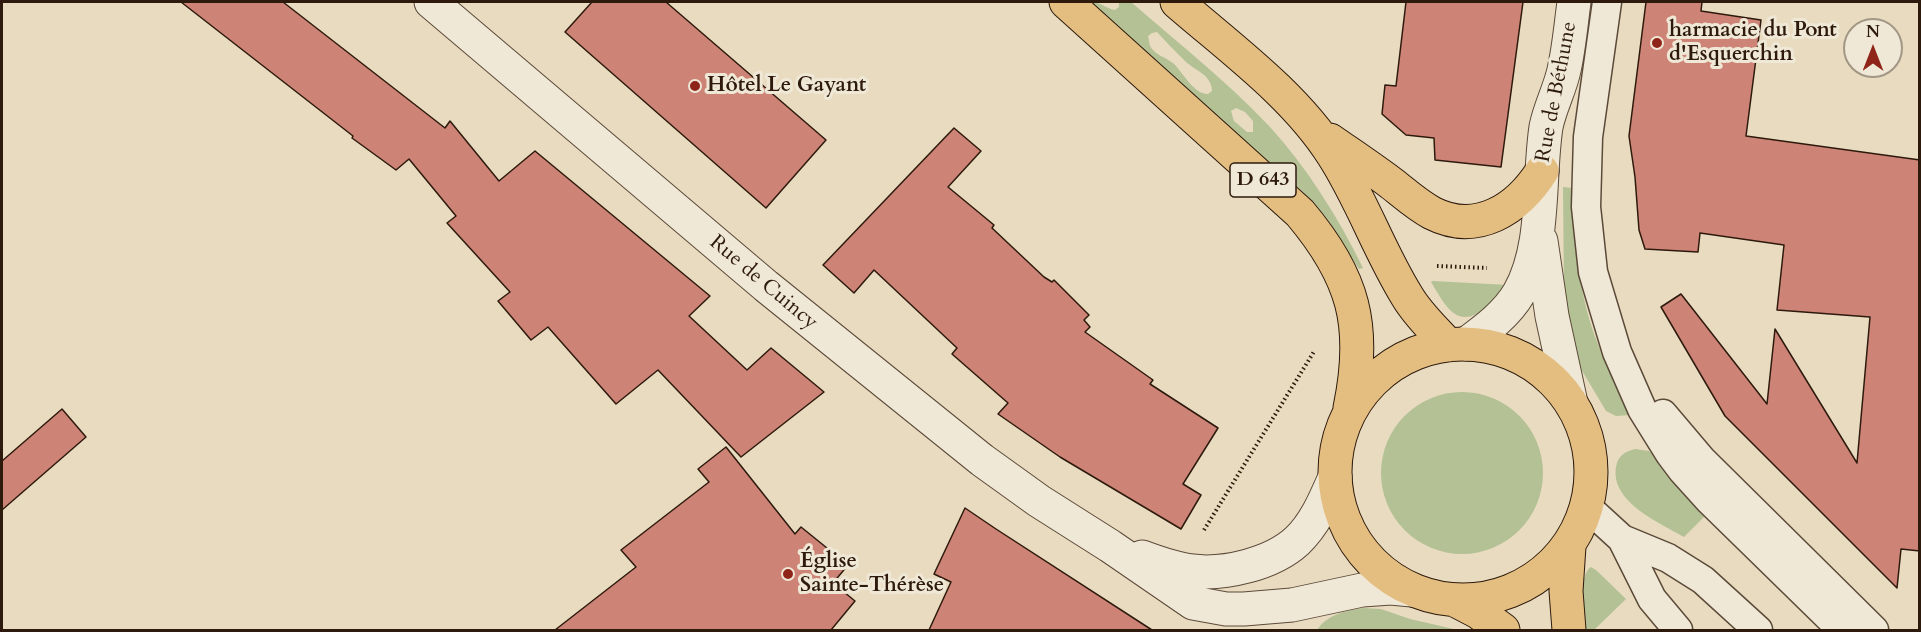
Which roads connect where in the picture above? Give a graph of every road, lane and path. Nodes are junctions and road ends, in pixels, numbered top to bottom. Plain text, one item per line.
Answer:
1 (431, 2) edge
2 (1066, 2) edge
3 (1177, 2) edge
4 (1574, 2) edge
5 (1607, 2) edge
6 (1314, 128) junction
7 (1542, 171) junction
8 (1538, 219) junction
9 (1475, 268) dead end
10 (1399, 282) junction
11 (1352, 305) junction
12 (1606, 317) junction
13 (1457, 344) junction
14 (1571, 403) junction
15 (1349, 413) junction
16 (1335, 477) junction
17 (1587, 507) junction
18 (1622, 539) junction
19 (1110, 546) junction
20 (1569, 546) junction
21 (1181, 569) junction
22 (1412, 590) junction
23 (1455, 600) junction
24 (1192, 603) junction
25 (1294, 618) edge
26 (1233, 630) edge
27 (1503, 630) edge
28 (1569, 630) edge
29 (1678, 630) edge
30 (1758, 630) edge
31 (1842, 630) edge
32 (1874, 630) edge

1 - 19 street, Rue de Cuincy
2 - 11 main road, D 643
3 - 6 main road
4 - 7 street, Rue de Béthune
5 - 12 lane
6 - 7 main road
6 - 10 main road
7 - 8 street, Rue de Béthune
8 - 13 street, Rue de Béthune
8 - 14 street, Rue de Béthune
9 - 10 path
10 - 13 main road
11 - 15 main road, D 643
11 - 21 path
12 - 31 lane
12 - 32 lane
13 - 14 main road
13 - 15 main road
14 - 17 main road
15 - 16 main road
16 - 21 street, Rue de Cuincy
16 - 22 main road
17 - 18 lane
17 - 20 main road
18 - 29 lane
18 - 30 lane
19 - 21 street, Rue de Cuincy
19 - 24 street, Rue de Cuincy
20 - 23 main road
20 - 28 main road
22 - 23 main road
22 - 25 street, Rue de Cuincy
23 - 27 main road
24 - 25 street, Rue de Cuincy
24 - 26 street, Rue de Cuincy

